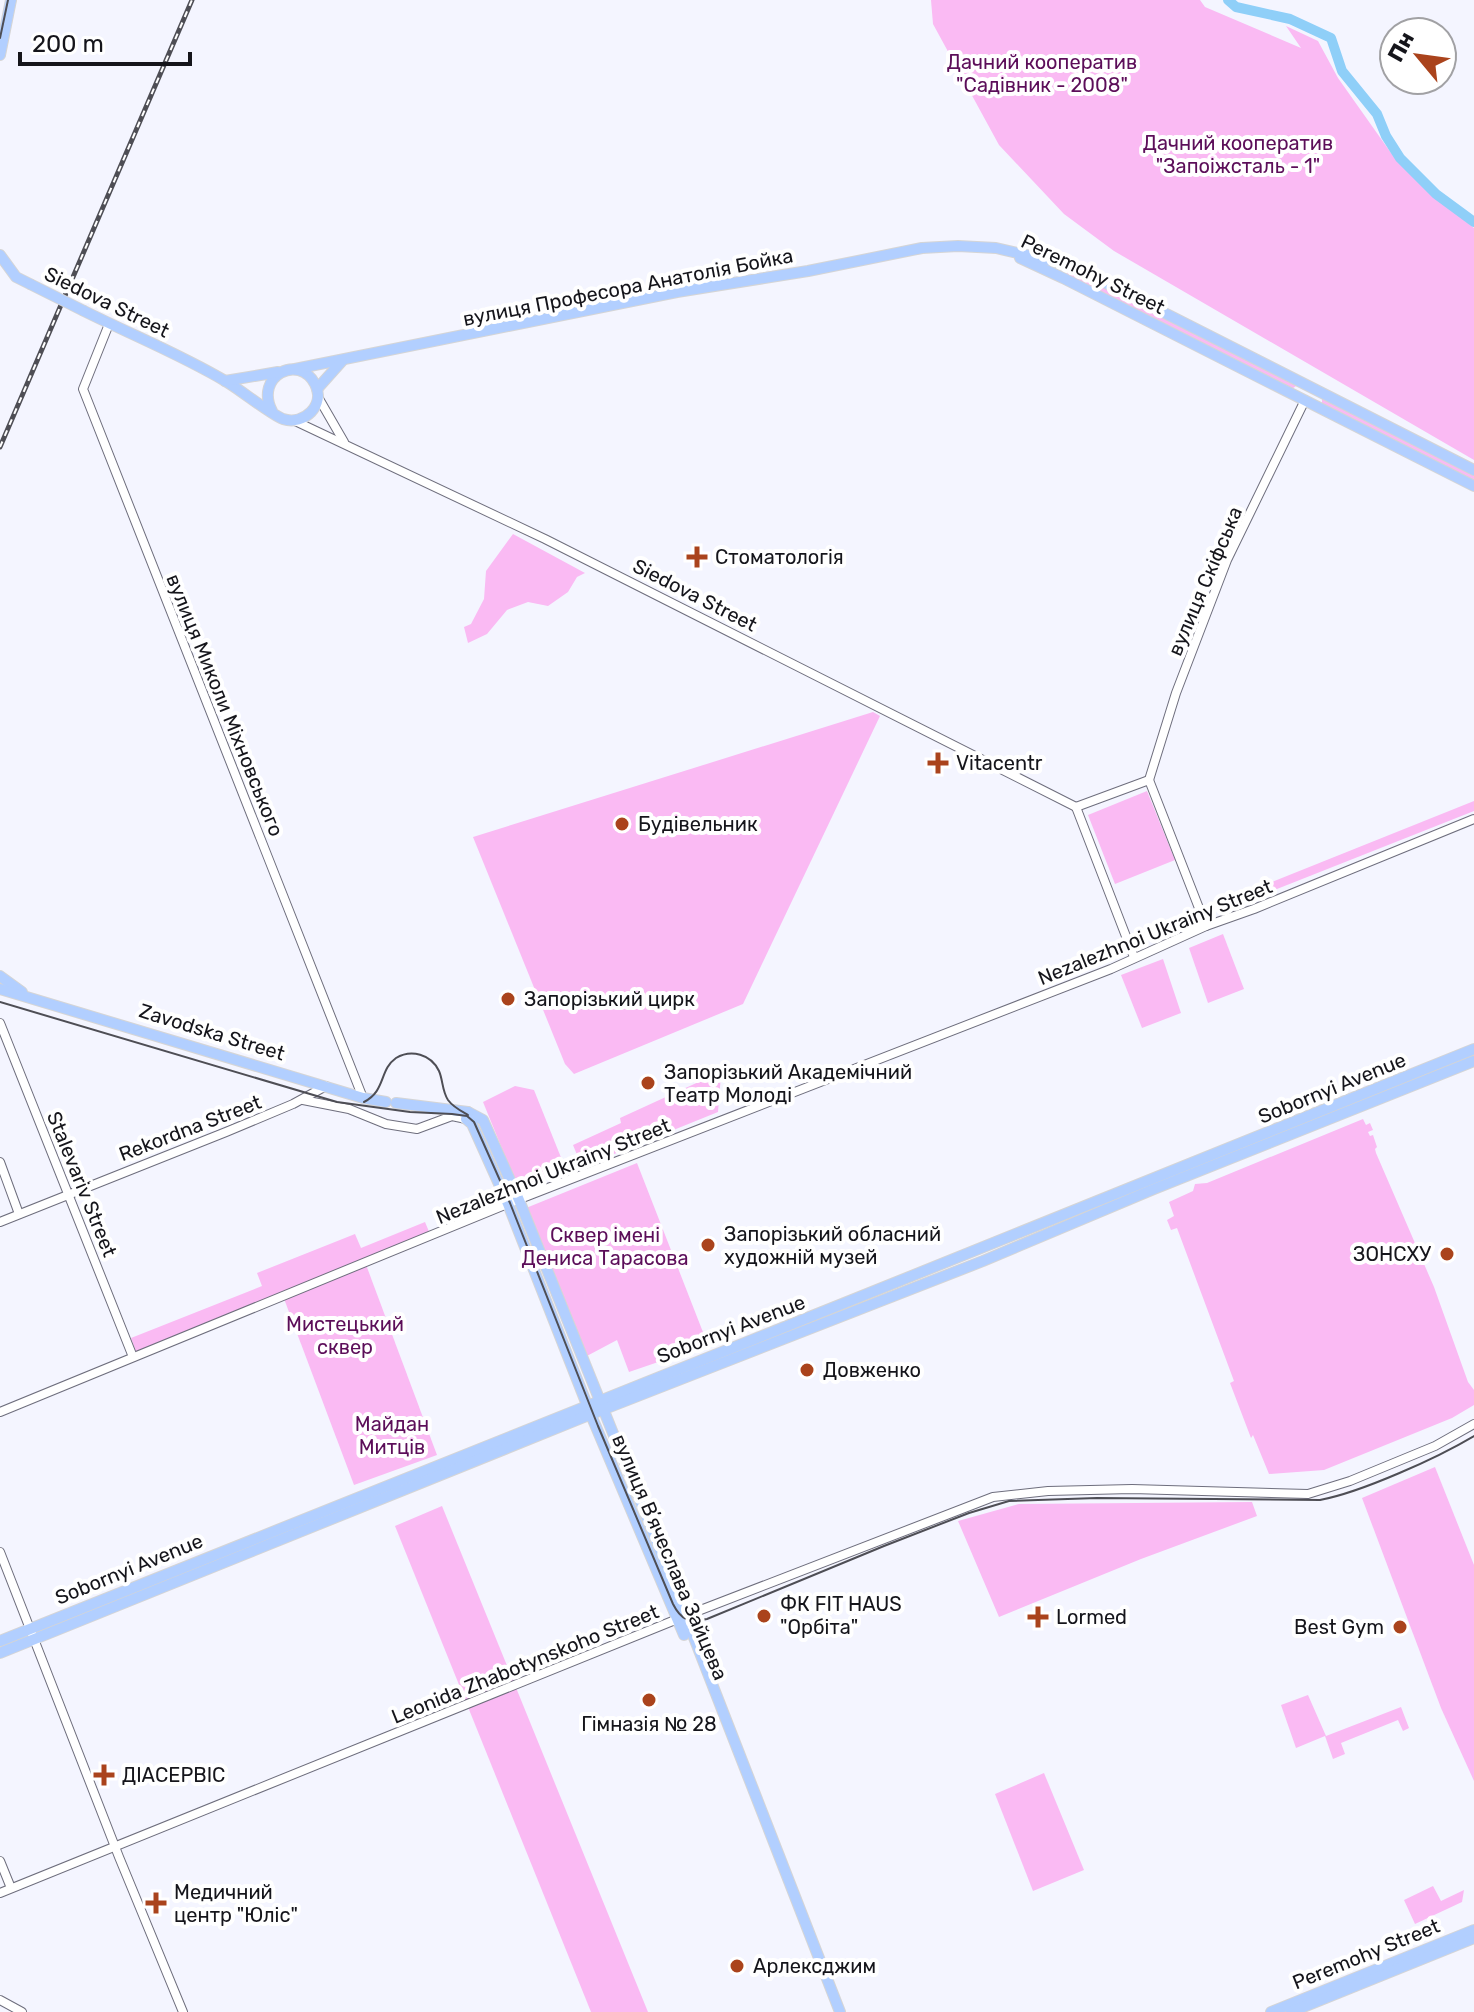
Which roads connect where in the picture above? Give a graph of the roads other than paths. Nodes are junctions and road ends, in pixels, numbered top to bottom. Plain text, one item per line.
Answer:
1 (11, 0) edge
2 (0, 55) edge
3 (996, 248) junction
4 (0, 255) edge
5 (0, 275) edge
6 (16, 277) junction
7 (109, 324) junction
8 (342, 361) junction
9 (291, 370) junction
10 (225, 381) junction
11 (1312, 387) junction
12 (318, 393) junction
13 (1305, 400) junction
14 (272, 411) junction
15 (295, 421) junction
16 (345, 443) junction
17 (1474, 470) edge
18 (1474, 486) edge
19 (1149, 780) junction
20 (1076, 807) junction
21 (1474, 819) edge
22 (1206, 926) junction
23 (1134, 957) junction
24 (0, 976) edge
25 (0, 989) edge
26 (27, 995) junction
27 (0, 1023) edge
28 (1474, 1049) edge
29 (1474, 1061) edge
30 (327, 1086) junction
31 (363, 1098) junction
32 (302, 1099) junction
33 (1366, 1099) junction
34 (467, 1116) junction
35 (483, 1120) joint
36 (0, 1162) edge
37 (1195, 1163) junction
38 (1211, 1166) junction
39 (70, 1194) junction
40 (513, 1202) junction
41 (19, 1214) junction
42 (0, 1222) edge
43 (133, 1357) junction
44 (601, 1405) junction
45 (589, 1410) junction
46 (0, 1412) edge
47 (1474, 1424) edge
48 (0, 1552) edge
49 (681, 1618) junction
50 (33, 1634) junction
51 (0, 1641) edge
52 (0, 1653) edge
53 (115, 1847) junction
54 (0, 1861) edge
55 (11, 1888) junction
56 (0, 1893) edge
57 (1474, 1930) edge
58 (1474, 1938) edge
59 (0, 2000) edge
60 (22, 2012) edge
61 (183, 2012) edge
62 (837, 2012) edge
63 (1271, 2012) edge
64 (1291, 2012) edge

1 - 2 main road
3 - 8 main road, вулиця Професора Анатолія Бойка
3 - 11 main road, Peremohy Street
3 - 13 main road, Peremohy Street
4 - 6 main road, Siedova Street
5 - 6 main road, Siedova Street
6 - 7 main road, Siedova Street, bridge
7 - 10 main road, Siedova Street
7 - 31 street, вулиця Миколи Міхновського
8 - 9 main road, вулиця Професора Анатолія Бойка
8 - 12 main road
9 - 10 main road
9 - 12 main road
9 - 14 main road
10 - 14 main road, Siedova Street
11 - 13 main road
11 - 17 main road, Peremohy Street
12 - 15 main road
12 - 16 street
13 - 18 main road, Peremohy Street
13 - 19 street, вулиця Скіфська
14 - 15 main road
15 - 16 street, Siedova Street
16 - 20 street, Siedova Street
19 - 20 street
19 - 22 street
20 - 23 street
21 - 22 street, Nezalezhnoi Ukrainy Street
22 - 23 street, Nezalezhnoi Ukrainy Street
23 - 40 street, Nezalezhnoi Ukrainy Street
24 - 26 main road, Zavodska Street
25 - 26 main road, Zavodska Street
26 - 30 main road, Zavodska Street
27 - 39 street, Stalevariv Street
28 - 33 main road, Sobornyi Avenue
29 - 33 main road, Sobornyi Avenue
30 - 31 main road, Zavodska Street
30 - 32 street, Rekordna Street
31 - 34 main road, Zavodska Street
32 - 34 street
32 - 39 street, Rekordna Street
33 - 37 main road, Sobornyi Avenue
33 - 38 main road, Sobornyi Avenue
34 - 35 main road, Zavodska Street
34 - 40 main road, вулиця Вʼячеслава Зайцева
35 - 40 main road, вулиця Вʼячеслава Зайцева
36 - 41 street
37 - 38 main road
37 - 44 main road, Sobornyi Avenue
38 - 44 main road, Sobornyi Avenue
39 - 41 street, Rekordna Street
39 - 43 street, Stalevariv Street
40 - 43 street, Nezalezhnoi Ukrainy Street
40 - 44 main road, вулиця Вʼячеслава Зайцева
40 - 45 main road, вулиця Вʼячеслава Зайцева
41 - 42 street, Rekordna Street
43 - 46 street, Nezalezhnoi Ukrainy Street
44 - 45 main road, Sobornyi Avenue
44 - 49 main road, вулиця Вʼячеслава Зайцева
45 - 49 main road, вулиця Вʼячеслава Зайцева
45 - 50 main road, Sobornyi Avenue
47 - 49 street, Leonida Zhabotynskoho Street
48 - 50 street
49 - 53 street, Leonida Zhabotynskoho Street
49 - 62 main road, вулиця Вʼячеслава Зайцева
50 - 51 main road, Sobornyi Avenue
50 - 52 main road, Sobornyi Avenue
50 - 53 street
53 - 55 street, Leonida Zhabotynskoho Street
53 - 61 street
54 - 55 street
55 - 56 street, Leonida Zhabotynskoho Street
57 - 63 main road, Peremohy Street
58 - 64 main road, Peremohy Street
59 - 60 street

